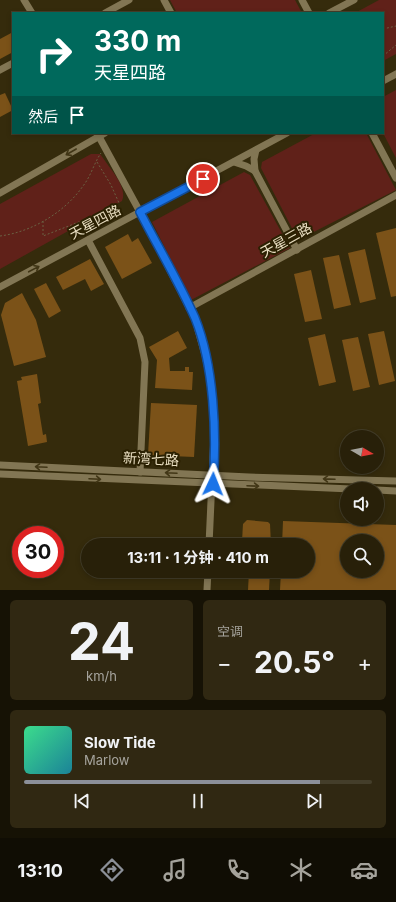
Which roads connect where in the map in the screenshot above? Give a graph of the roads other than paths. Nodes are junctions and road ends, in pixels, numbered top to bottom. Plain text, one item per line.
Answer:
1 (24, 0) edge
2 (129, 0) edge
3 (164, 0) edge
4 (302, 0) edge
5 (354, 0) edge
6 (31, 12) edge
7 (107, 12) edge
8 (170, 12) edge
9 (308, 12) edge
10 (331, 12) edge
11 (12, 64) edge
12 (0, 70) edge
13 (396, 74) edge
14 (384, 80) edge
15 (100, 134) edge
16 (285, 134) edge
17 (373, 134) edge
18 (256, 150) junction
19 (234, 162) junction
20 (255, 171) junction
21 (396, 178) edge
22 (0, 193) edge
23 (396, 195) edge
24 (140, 212) junction
25 (88, 240) junction
26 (296, 250) junction
27 (0, 287) edge
28 (189, 308) junction
29 (0, 465) edge
30 (140, 472) junction
31 (0, 474) edge
32 (213, 475) junction
33 (396, 481) edge
34 (213, 484) junction
35 (340, 489) edge
36 (384, 490) edge
37 (396, 491) edge
38 (210, 538) edge
39 (208, 578) edge
40 (207, 590) edge

1 - 6 street
2 - 7 street
3 - 8 street
4 - 9 street
5 - 10 street
11 - 12 street
13 - 14 street
15 -> 22 street
15 - 24 street
16 - 18 street, 天星四路
17 - 21 street
18 - 19 street, 天星四路
18 - 20 street
19 - 20 street
19 - 24 street, 天星四路
20 - 26 street
23 - 26 street, 天星三路
24 - 25 street, 天星四路
24 - 28 street
27 -> 25 street, 天星四路
25 - 30 street
26 - 28 street, 天星三路
28 - 32 street
30 -> 29 street, 新湾七路
32 -> 30 street, 新湾七路
31 -> 34 street, 新湾七路
33 -> 32 street, 新湾七路
32 - 34 street
34 -> 35 street, 新湾七路
34 - 38 street
36 - 37 street
39 - 40 street

